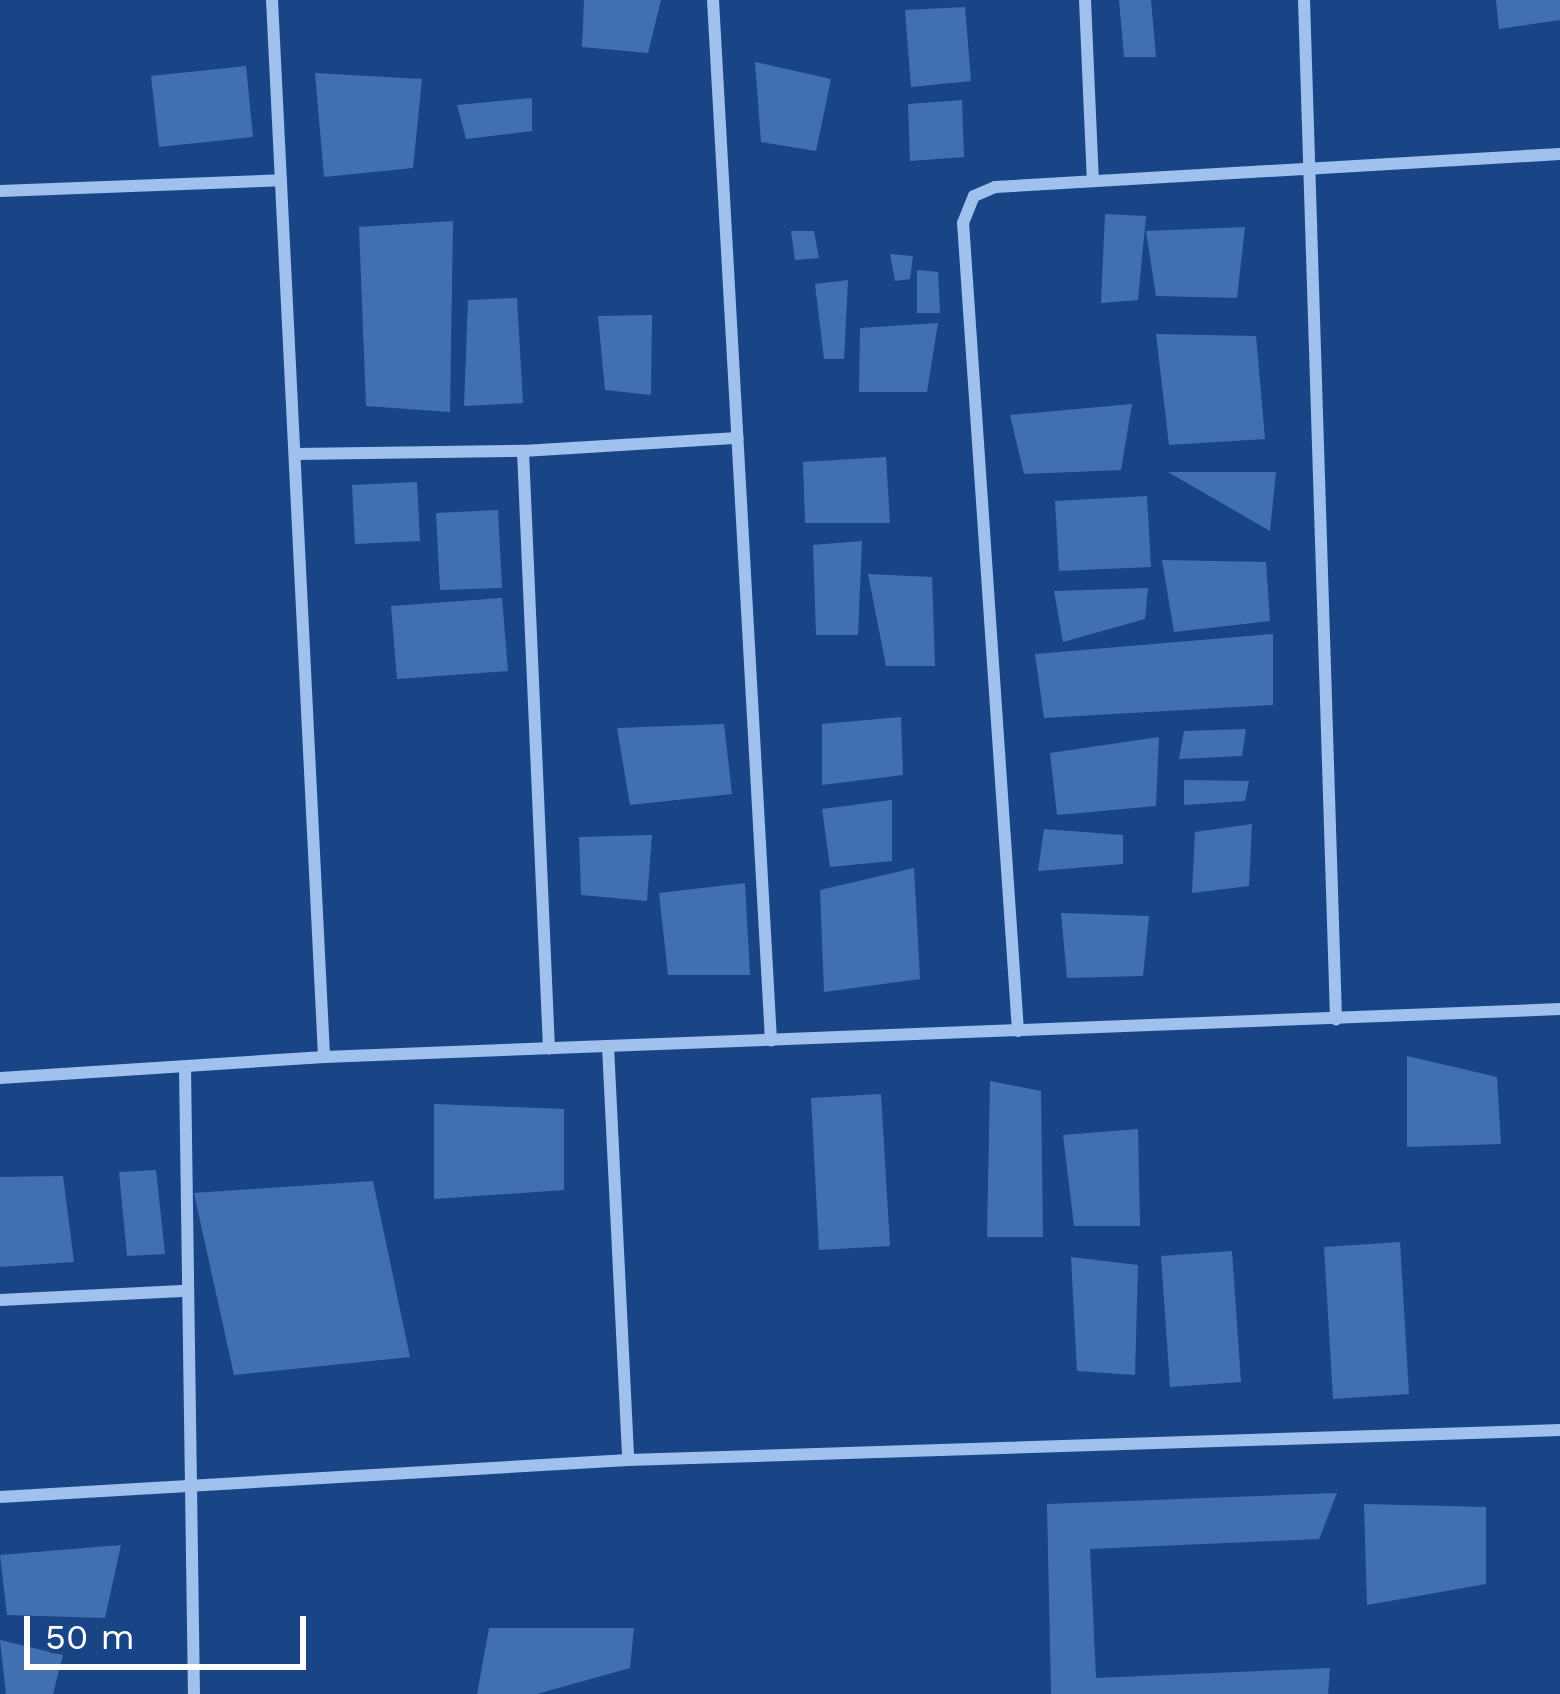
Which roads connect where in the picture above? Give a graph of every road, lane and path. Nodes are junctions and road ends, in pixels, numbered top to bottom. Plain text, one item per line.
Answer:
1 (272, 0) edge
2 (713, 0) edge
3 (1085, 0) edge
4 (1304, 0) edge
5 (1560, 154) edge
6 (1308, 169) junction
7 (281, 180) junction
8 (1093, 181) junction
9 (0, 191) edge
10 (738, 438) junction
11 (523, 451) junction
12 (296, 454) junction
13 (1560, 1009) edge
14 (1336, 1019) junction
15 (1018, 1031) junction
16 (771, 1040) junction
17 (608, 1046) junction
18 (549, 1048) junction
19 (324, 1057) junction
20 (185, 1066) junction
21 (0, 1078) edge
22 (187, 1291) junction
23 (0, 1300) edge
24 (1560, 1430) edge
25 (628, 1460) junction
26 (189, 1482) junction
27 (0, 1497) edge
28 (194, 1694) edge

1 - 7 street
2 - 10 street
3 - 8 street
4 - 6 street
5 - 6 street
6 - 8 street
6 - 14 street
7 - 9 street
7 - 12 street
8 - 15 street
10 - 11 street
10 - 16 street
11 - 12 street
11 - 18 street
12 - 19 street
13 - 14 street
14 - 15 street
15 - 16 street
16 - 17 street
17 - 18 street
17 - 25 street
18 - 19 street
19 - 20 street
20 - 21 street
20 - 22 street
22 - 23 street
22 - 26 street
24 - 25 street
25 - 26 street
26 - 27 street
26 - 28 street

